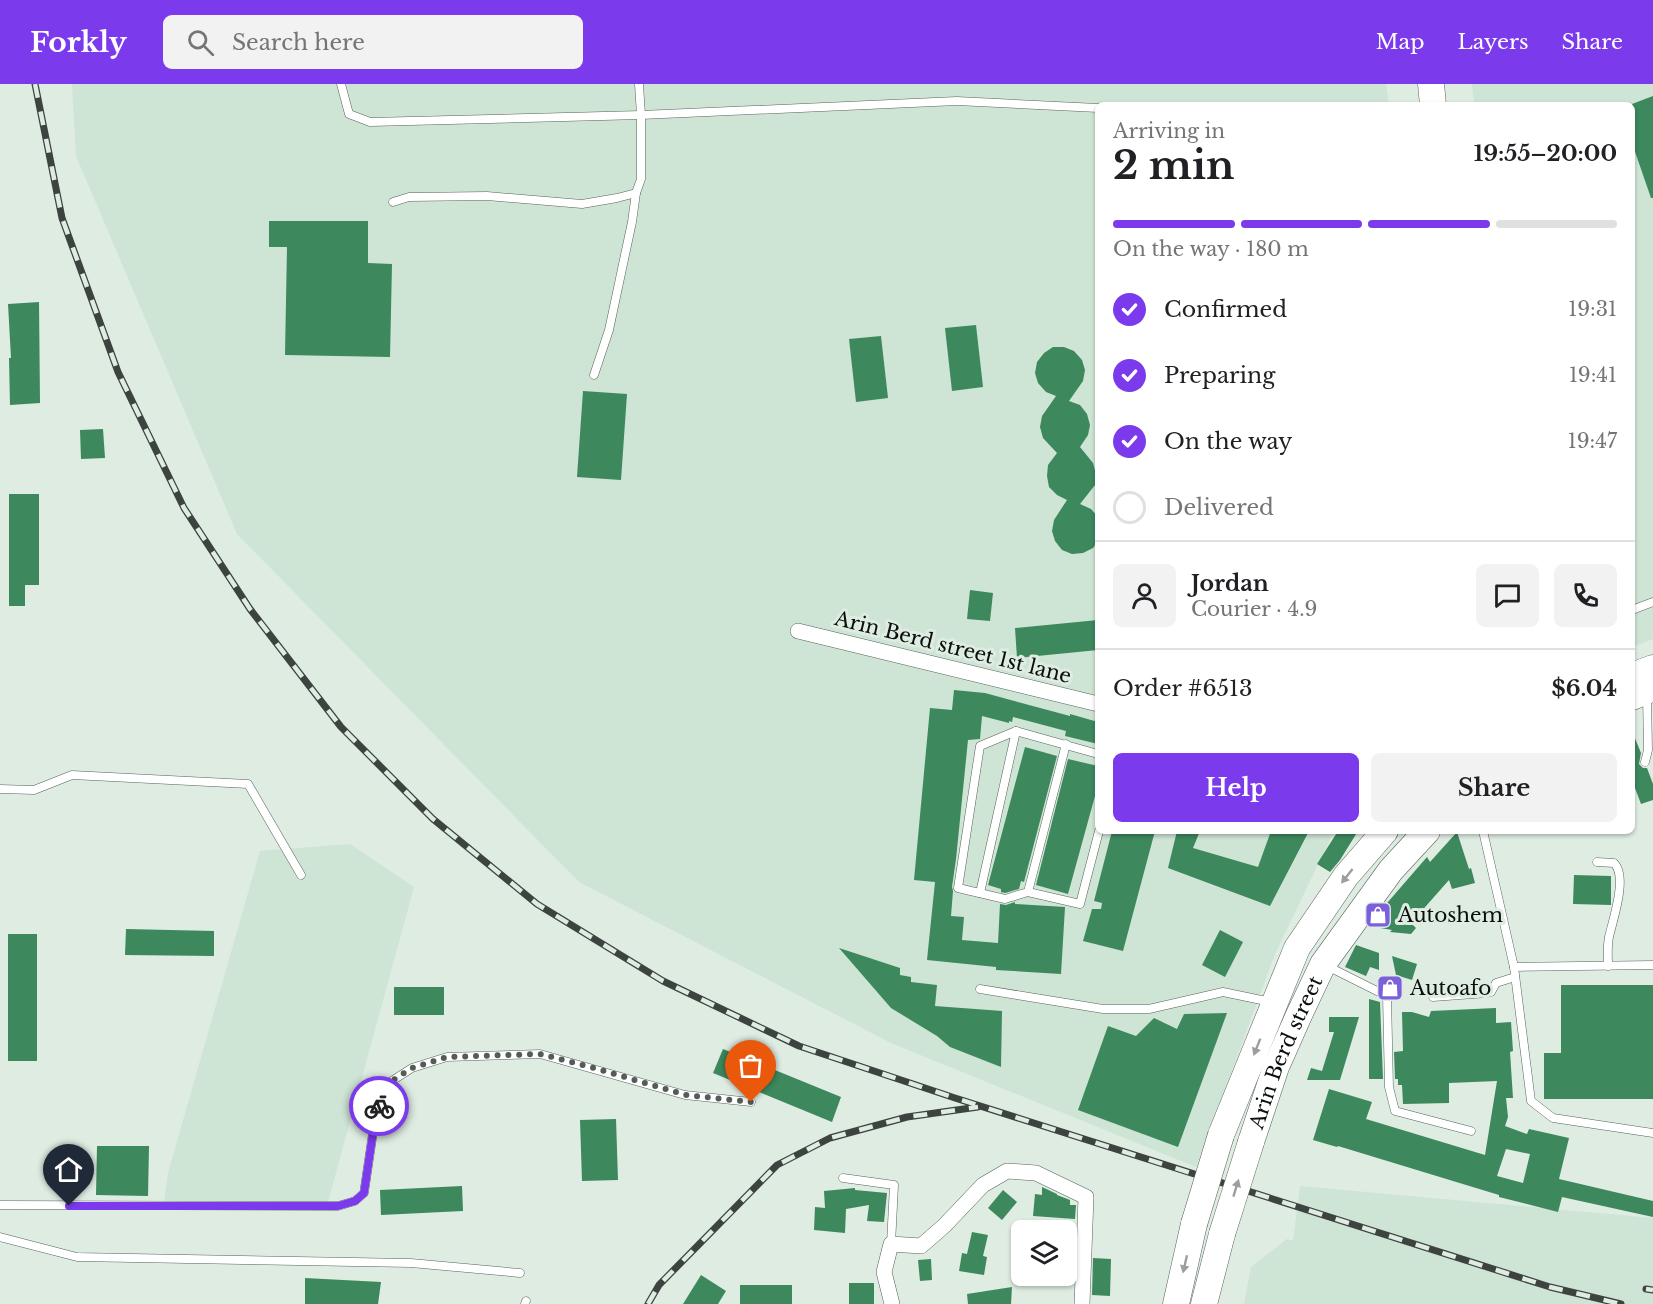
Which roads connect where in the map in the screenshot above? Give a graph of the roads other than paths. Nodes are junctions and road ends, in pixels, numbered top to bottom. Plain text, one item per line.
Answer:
1 (341, 84) edge
2 (639, 84) edge
3 (1431, 84) edge
4 (1433, 102) edge
5 (1095, 108) edge
6 (641, 115) junction
7 (636, 193) junction
8 (393, 202) dead end
9 (594, 375) dead end
10 (1653, 602) edge
11 (1635, 609) edge
12 (798, 631) dead end
13 (1643, 684) edge
14 (1095, 703) edge
15 (1016, 731) junction
16 (1066, 744) junction
17 (1095, 753) edge
18 (1645, 762) dead end
19 (0, 789) edge
20 (1098, 834) edge
21 (1382, 834) edge
22 (1424, 834) edge
23 (1485, 834) edge
24 (1597, 862) dead end
25 (301, 875) dead end
26 (1028, 892) junction
27 (980, 893) junction
28 (1323, 964) junction
29 (1653, 965) edge
30 (1608, 966) junction
31 (1514, 967) junction
32 (1515, 977) junction
33 (980, 989) dead end
34 (1433, 997) dead end
35 (1275, 1003) junction
36 (751, 1102) dead end
37 (1471, 1131) dead end
38 (1653, 1133) edge
39 (843, 1178) dead end
40 (0, 1205) edge
41 (0, 1237) edge
42 (891, 1244) junction
43 (520, 1272) dead end
44 (892, 1304) edge
45 (1082, 1304) edge
46 (1176, 1304) edge
47 (1204, 1304) edge

1 - 6 lane
2 - 6 lane
3 - 4 main road
5 - 6 lane
6 - 7 lane
7 - 8 lane
7 - 9 lane
10 - 11 lane
12 - 14 street, Arin Berd street 1st lane
13 - 18 lane
15 - 16 lane
15 - 27 lane
15 - 27 lane
16 - 17 lane
16 - 26 lane
19 - 25 lane
20 - 26 lane
21 -> 35 main road, Arin Berd street
22 - 28 main road, Arin Berd street
23 - 31 lane
24 - 30 lane
26 - 27 lane
28 - 37 lane
47 -> 28 main road, Arin Berd street, bridge
29 - 30 lane
30 - 31 lane
31 - 32 lane
32 - 34 lane
32 - 38 lane
33 - 35 lane
35 -> 46 main road, Arin Berd street, bridge
36 - 40 lane
39 - 42 lane
41 - 43 lane
42 - 44 street
42 - 45 street

